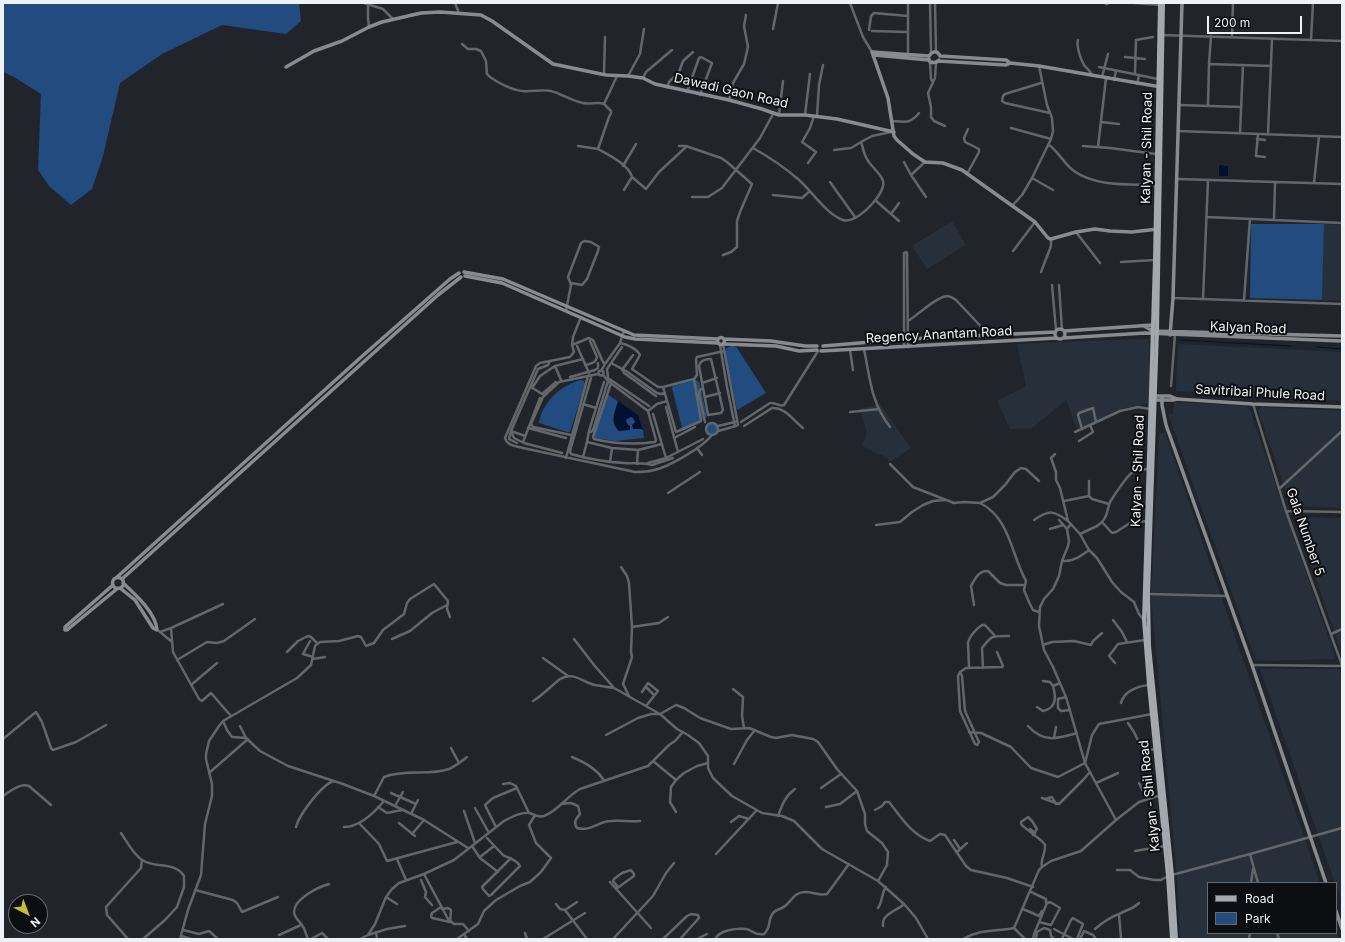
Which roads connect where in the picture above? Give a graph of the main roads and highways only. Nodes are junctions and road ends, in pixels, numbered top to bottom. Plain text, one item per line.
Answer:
1 (1161, 4) edge
2 (1161, 35) junction
3 (1160, 87) junction
4 (1157, 228) junction
5 (1155, 333) junction
6 (1152, 398) junction
7 (1149, 502) junction
8 (1146, 620) junction
9 (1161, 795) junction
10 (1170, 876) junction
11 (1172, 939) edge
12 (1176, 939) edge

1 - 2 main road, Kalyan - Shil Road
2 - 3 main road, Kalyan - Shil Road
2 - 3 main road, Kalyan - Shil Road
3 - 4 main road, Kalyan - Shil Road
3 - 4 main road, Kalyan - Shil Road
4 - 5 main road, Kalyan - Shil Road
4 - 5 main road, Kalyan - Shil Road
5 - 6 main road, Kalyan - Shil Road
6 - 7 main road, Kalyan - Shil Road
6 - 7 main road, Kalyan - Shil Road
7 - 8 main road, Kalyan - Shil Road
7 - 8 main road, Kalyan - Shil Road
8 - 9 main road, Kalyan - Shil Road
8 - 9 main road, Kalyan - Shil Road
9 - 10 main road, Kalyan - Shil Road
9 - 10 main road, Kalyan - Shil Road
10 - 11 main road, Kalyan - Shil Road
10 - 12 main road, Kalyan - Shil Road

